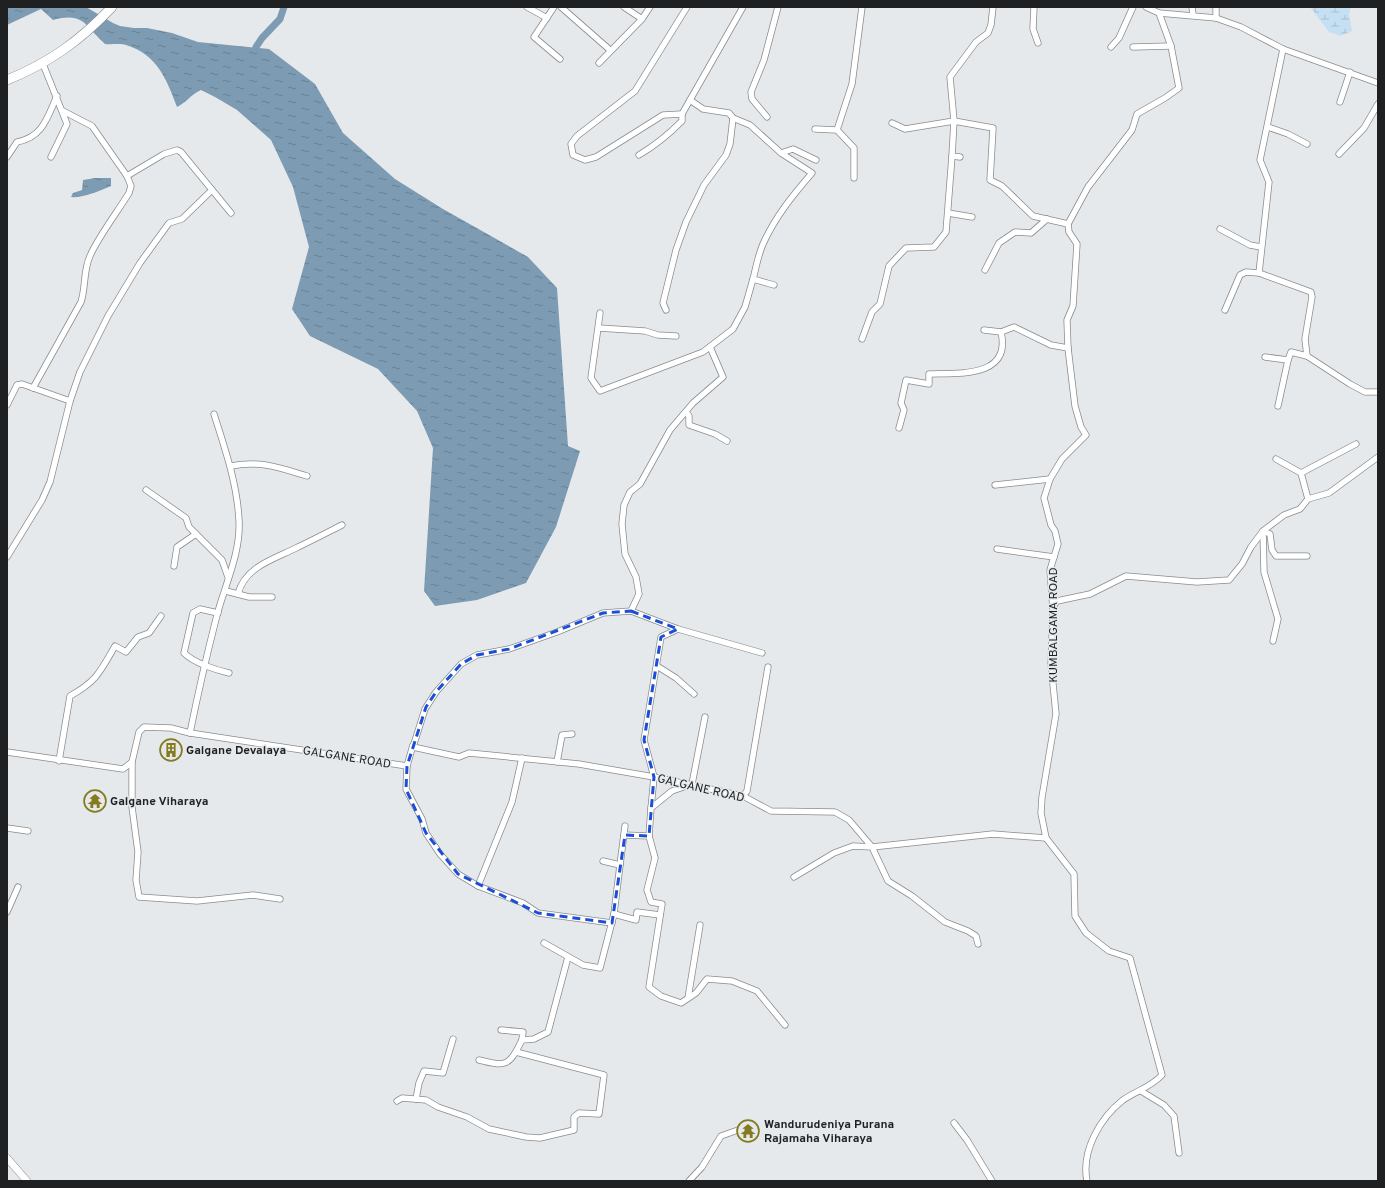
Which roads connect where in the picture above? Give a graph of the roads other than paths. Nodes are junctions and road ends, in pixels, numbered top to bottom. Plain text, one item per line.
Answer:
1 (527, 7) edge
2 (554, 7) edge
3 (560, 7) edge
4 (624, 7) edge
5 (650, 7) edge
6 (687, 7) edge
7 (743, 7) edge
8 (778, 7) edge
9 (862, 7) edge
10 (993, 7) edge
11 (1034, 7) edge
12 (1133, 7) edge
13 (1146, 7) edge
14 (1192, 7) edge
15 (1216, 7) edge
16 (110, 9) edge
17 (1160, 13) junction
18 (1194, 15) junction
19 (547, 18) junction
20 (1216, 18) junction
21 (642, 19) junction
22 (1038, 43) dead end
23 (1171, 46) junction
24 (1111, 47) dead end
25 (1133, 47) dead end
26 (1283, 49) junction
27 (610, 50) junction
28 (560, 59) dead end
29 (599, 63) dead end
30 (43, 64) junction
31 (1350, 72) junction
32 (7, 80) edge
33 (1378, 83) edge
34 (56, 96) junction
35 (690, 100) junction
36 (1340, 102) dead end
37 (1378, 104) edge
38 (63, 111) junction
39 (682, 114) junction
40 (767, 117) dead end
41 (733, 118) junction
42 (954, 121) junction
43 (892, 123) dead end
44 (1268, 127) junction
45 (815, 129) dead end
46 (837, 130) junction
47 (1307, 144) dead end
48 (781, 153) junction
49 (1338, 154) dead end
50 (639, 155) dead end
51 (51, 156) dead end
52 (952, 156) junction
53 (7, 157) edge
54 (960, 157) dead end
55 (816, 160) dead end
56 (128, 176) junction
57 (854, 178) dead end
58 (212, 190) junction
59 (231, 213) dead end
60 (948, 213) junction
61 (972, 217) dead end
62 (1047, 219) junction
63 (1068, 224) junction
64 (1220, 230) dead end
65 (1261, 247) junction
66 (984, 270) dead end
67 (1258, 274) junction
68 (752, 279) junction
69 (774, 286) dead end
70 (666, 310) dead end
71 (1225, 310) dead end
72 (600, 313) dead end
73 (599, 328) junction
74 (984, 330) dead end
75 (1001, 332) junction
76 (676, 336) dead end
77 (862, 339) dead end
78 (710, 347) junction
79 (1068, 348) junction
80 (1307, 356) junction
81 (1265, 357) dead end
82 (1288, 360) junction
83 (33, 388) junction
84 (1378, 392) edge
85 (70, 401) junction
86 (7, 405) edge
87 (1278, 406) dead end
88 (686, 412) junction
89 (214, 414) dead end
90 (899, 428) dead end
91 (727, 441) dead end
92 (1356, 444) dead end
93 (1378, 457) edge
94 (1276, 459) dead end
95 (231, 466) junction
96 (1301, 473) junction
97 (307, 476) dead end
98 (1050, 479) junction
99 (995, 485) dead end
100 (146, 490) dead end
101 (1308, 499) junction
102 (342, 525) dead end
103 (1263, 531) junction
104 (196, 534) junction
105 (997, 548) dead end
106 (1307, 556) dead end
107 (7, 557) edge
108 (1054, 557) junction
109 (174, 566) dead end
110 (228, 577) junction
111 (226, 591) junction
112 (238, 594) junction
113 (272, 598) dead end
114 (1053, 610) junction
115 (631, 611) junction
116 (218, 613) junction
117 (160, 616) dead end
118 (678, 629) junction
119 (1273, 641) dead end
120 (762, 653) dead end
121 (206, 665) junction
122 (657, 666) junction
123 (768, 667) dead end
124 (229, 673) dead end
125 (450, 676) dead end
126 (694, 694) dead end
127 (706, 717) dead end
128 (190, 733) junction
129 (572, 734) dead end
130 (413, 747) junction
131 (7, 752) edge
132 (522, 758) junction
133 (59, 761) junction
134 (132, 762) junction
135 (557, 762) junction
136 (407, 766) junction
137 (654, 777) junction
138 (692, 784) junction
139 (743, 796) junction
140 (651, 808) junction
141 (625, 826) dead end
142 (7, 828) edge
143 (28, 831) dead end
144 (624, 835) junction
145 (649, 836) junction
146 (1046, 838) junction
147 (872, 847) junction
148 (603, 862) dead end
149 (620, 865) junction
150 (794, 877) dead end
151 (478, 886) junction
152 (18, 887) dead end
153 (280, 900) dead end
154 (7, 912) edge
155 (614, 914) junction
156 (660, 915) junction
157 (612, 923) junction
158 (700, 925) dead end
159 (544, 942) dead end
160 (978, 944) dead end
161 (568, 957) junction
162 (688, 998) junction
163 (785, 1025) dead end
164 (501, 1030) dead end
165 (453, 1039) dead end
166 (522, 1040) junction
167 (516, 1052) junction
168 (479, 1060) dead end
169 (1141, 1091) junction
170 (416, 1099) junction
171 (397, 1101) dead end
172 (954, 1123) dead end
173 (738, 1130) dead end
174 (1179, 1153) dead end
175 (7, 1158) edge
176 (27, 1181) edge
177 (689, 1181) edge
178 (992, 1181) edge
179 (1087, 1181) edge

1 - 19 street
2 - 19 street
3 - 27 street
4 - 21 street
5 - 21 street
6 - 39 street
7 - 35 street
8 - 40 street
9 - 46 street
10 - 42 street
11 - 22 street
12 - 24 street
13 - 17 street
14 - 18 street
15 - 20 street
16 - 30 highway
17 - 18 street
17 - 23 street
18 - 20 street
19 - 28 street
20 - 26 street
21 - 27 street
23 - 25 street
23 - 63 street
26 - 31 street
26 - 44 street
27 - 29 street
30 - 32 highway
30 - 34 street
31 - 33 street
31 - 36 street
34 - 38 street
34 - 53 street
35 - 39 street
35 - 41 street
37 - 49 street
38 - 51 street
38 - 56 street
39 - 50 street
41 - 48 street
41 - 70 street
42 - 43 street
42 - 52 street
42 - 62 street
44 - 47 street
44 - 65 street
45 - 46 street
46 - 57 street
48 - 55 street
48 - 68 street
52 - 54 street
52 - 60 street
56 - 58 street
56 - 83 street
58 - 59 street
58 - 85 street
60 - 61 street
60 - 77 street
62 - 63 street
62 - 66 street
63 - 79 street, KUMBALGAMA ROAD
64 - 65 street
65 - 67 street
67 - 71 street
67 - 80 street
68 - 69 street
68 - 78 street
72 - 73 street
73 - 76 street
73 - 78 street
74 - 75 street
75 - 79 street
75 - 90 street
78 - 88 street
79 - 98 street, KUMBALGAMA ROAD
80 - 82 street
80 - 84 street
81 - 82 street
82 - 87 street
83 - 85 street
83 - 86 street
85 - 107 street
88 - 91 street
88 - 115 street
89 - 95 street
92 - 96 street
93 - 101 street
94 - 96 street
95 - 97 street
95 - 110 street
96 - 101 street
98 - 99 street
98 - 108 street, KUMBALGAMA ROAD
100 - 104 street
101 - 103 street
102 - 112 street
103 - 106 street
103 - 114 street
103 - 119 street
104 - 109 street
104 - 110 street
105 - 108 street
108 - 114 street, KUMBALGAMA ROAD
110 - 111 street
111 - 112 street
111 - 116 street
112 - 113 street
114 - 146 street, KUMBALGAMA ROAD
115 - 118 street
115 - 130 street
116 - 121 street
116 - 121 street
117 - 133 street
118 - 120 street
118 - 122 street
121 - 124 street
121 - 128 street
122 - 126 street
122 - 137 street
123 - 139 street
125 - 130 street
127 - 138 street
128 - 134 street, GALGANE ROAD
128 - 136 street, GALGANE ROAD
129 - 135 street
130 - 132 street, GALGANE ROAD
130 - 136 street
131 - 133 street
132 - 135 street, GALGANE ROAD
132 - 151 street
133 - 134 street
134 - 153 street
135 - 137 street, GALGANE ROAD
136 - 151 street
137 - 138 street, GALGANE ROAD
137 - 140 street
138 - 139 street, GALGANE ROAD
138 - 140 street
139 - 147 street, GALGANE ROAD
140 - 145 street
141 - 144 street
142 - 143 street
144 - 145 street
144 - 149 street
145 - 156 street
146 - 147 street
146 - 169 street, KUMBALGAMA ROAD
147 - 150 street
147 - 160 street, GALGANE ROAD
148 - 149 street
149 - 155 street
151 - 157 street
152 - 154 street
155 - 156 street
155 - 157 street
156 - 162 street
157 - 161 street
158 - 162 street
159 - 161 street
161 - 166 street
162 - 163 street
164 - 166 street
165 - 170 street
166 - 167 street
167 - 168 street
167 - 170 street
169 - 174 street
169 - 179 street, KUMBALGAMA ROAD
170 - 171 street
172 - 178 street
173 - 177 street
175 - 176 street

